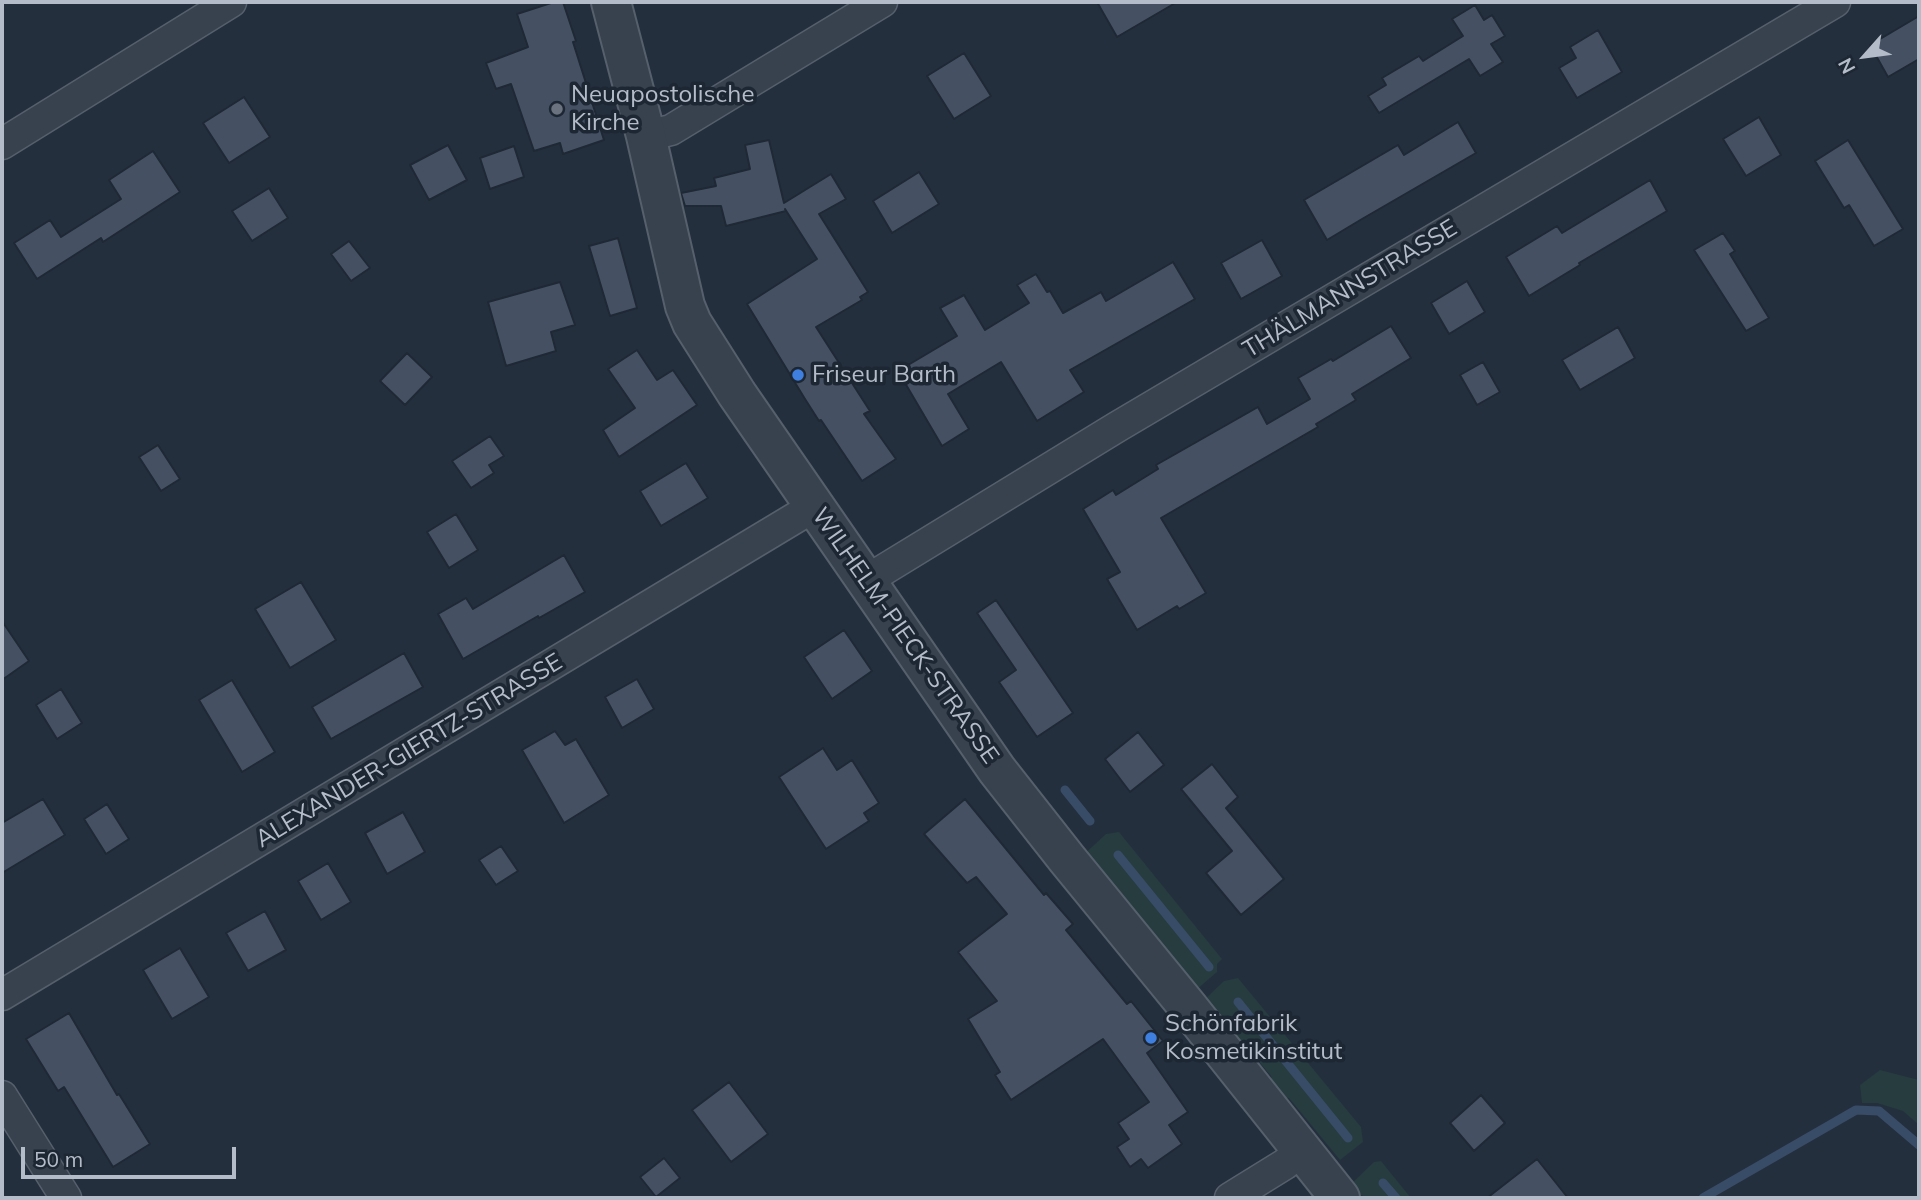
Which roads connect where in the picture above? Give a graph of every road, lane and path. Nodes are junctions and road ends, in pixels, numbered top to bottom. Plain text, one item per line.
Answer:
1 (230, 2) edge
2 (611, 2) edge
3 (883, 2) edge
4 (1835, 2) edge
5 (646, 136) junction
6 (2, 144) edge
7 (815, 506) junction
8 (867, 580) junction
9 (2, 995) edge
10 (2, 1096) edge
11 (1302, 1150) junction
12 (66, 1198) edge
13 (1230, 1198) edge
14 (1340, 1198) edge

1 - 6 street
2 - 5 street, WILHELM-PIECK-STRASSE
3 - 5 street
4 - 8 street, THÄLMANNSTRASSE
5 - 7 street, WILHELM-PIECK-STRASSE
7 - 8 street, WILHELM-PIECK-STRASSE
7 - 9 street, ALEXANDER-GIERTZ-STRASSE
8 - 11 street, WILHELM-PIECK-STRASSE
10 - 12 street
11 - 13 street
11 - 14 street, WILHELM-PIECK-STRASSE

